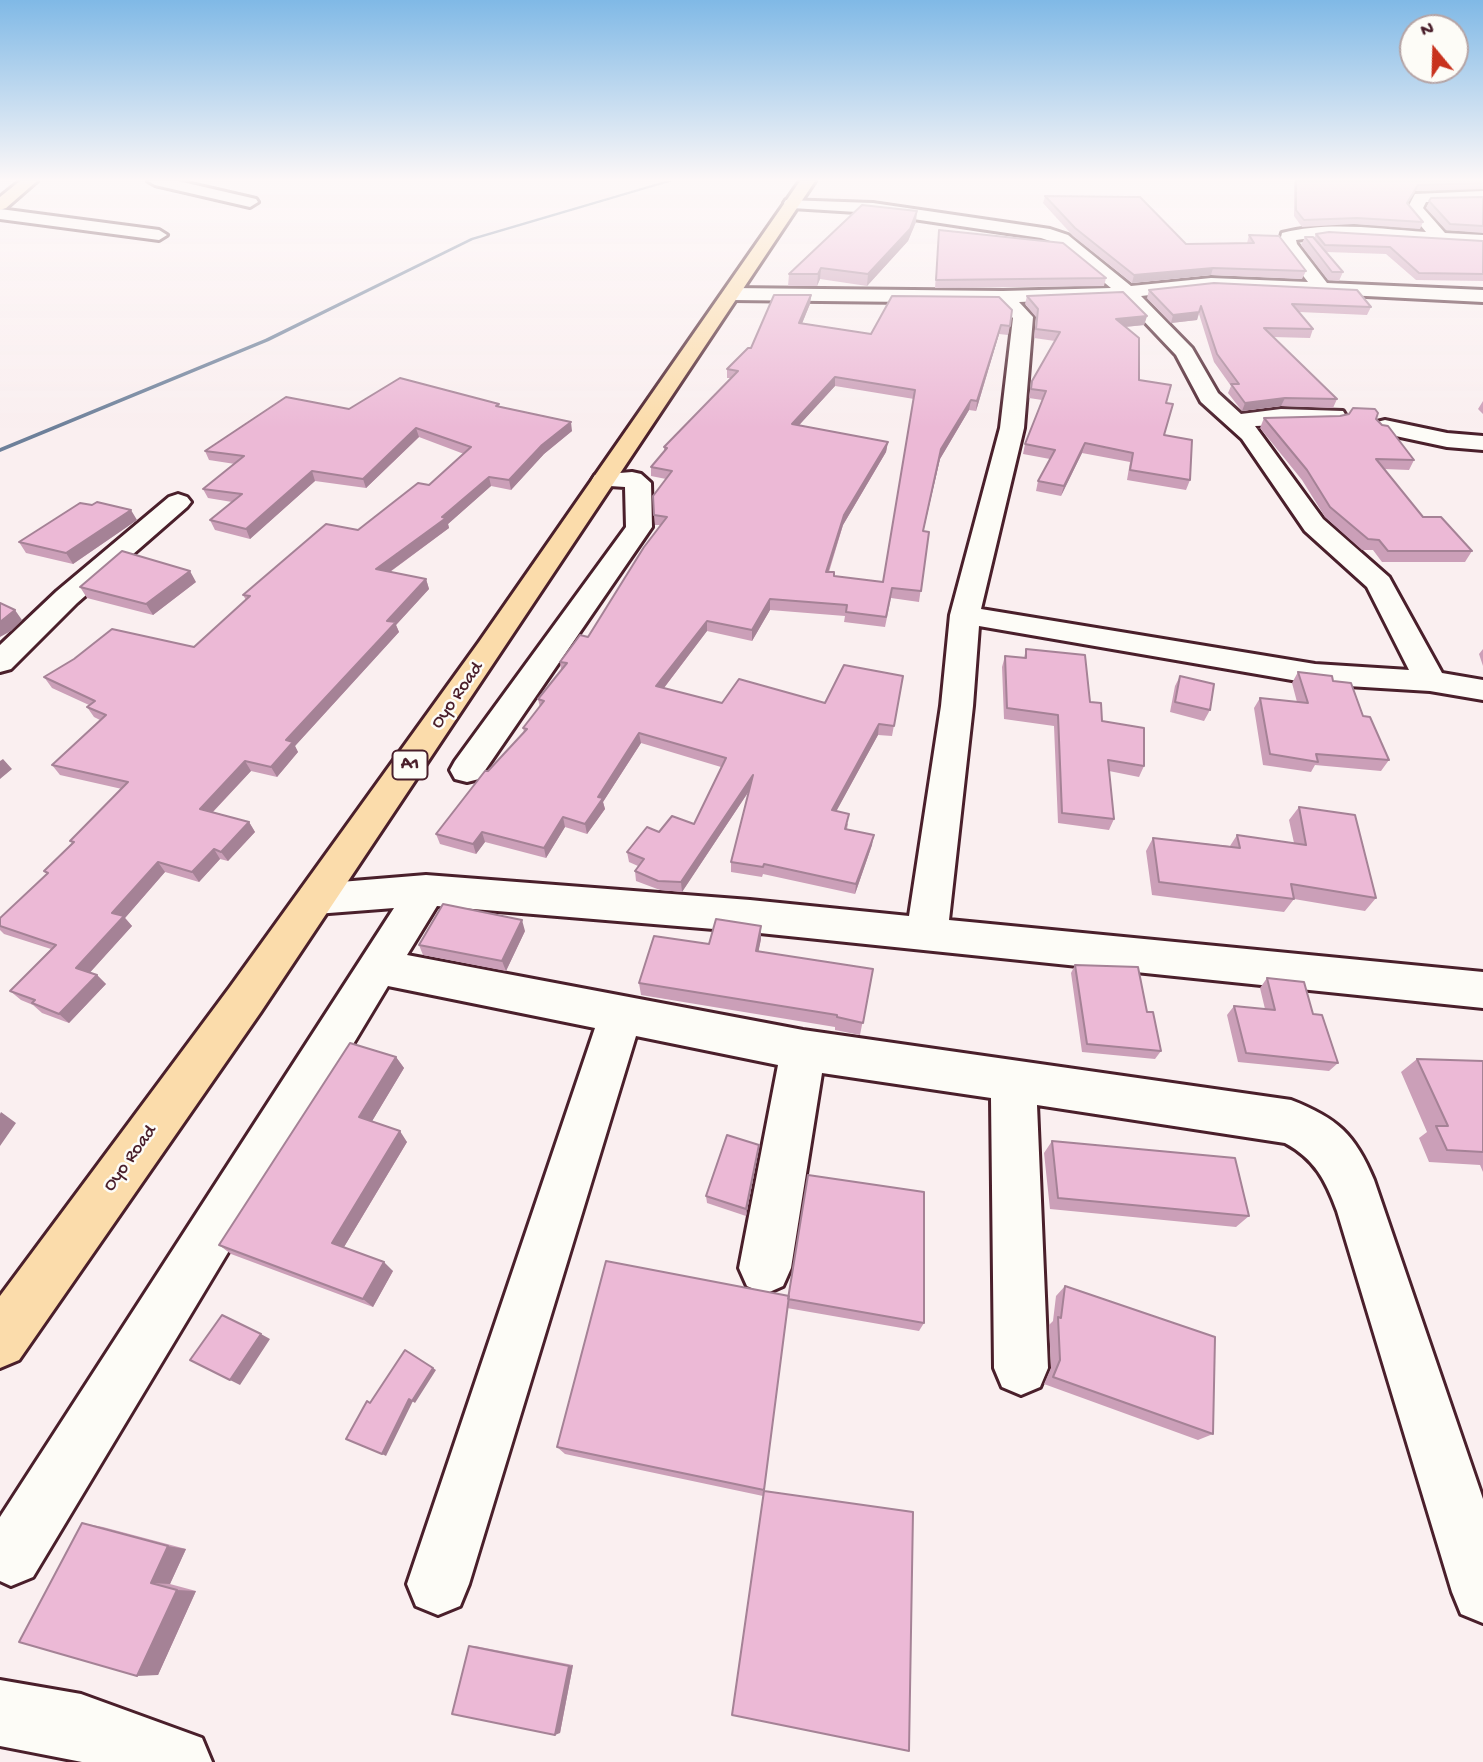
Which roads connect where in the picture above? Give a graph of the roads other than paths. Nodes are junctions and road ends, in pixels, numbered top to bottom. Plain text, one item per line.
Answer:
1 (752, 263) edge
2 (1092, 263) edge
3 (1303, 263) edge
4 (1321, 287) junction
5 (1127, 292) junction
6 (732, 293) junction
7 (1096, 295) junction
8 (1483, 296) edge
9 (1013, 307) junction
10 (1335, 416) edge
11 (1236, 421) junction
12 (1385, 428) edge
13 (1483, 443) edge
14 (604, 480) junction
15 (178, 502) dead end
16 (965, 615) junction
17 (0, 662) edge
18 (1430, 681) junction
19 (1483, 690) edge
20 (467, 769) dead end
21 (426, 890) junction
22 (316, 900) junction
23 (927, 933) junction
24 (378, 967) junction
25 (1483, 990) edge
26 (621, 1014) junction
27 (803, 1050) junction
28 (1013, 1081) junction
29 (765, 1268) dead end
30 (0, 1341) edge
31 (1021, 1368) dead end
32 (11, 1555) dead end
33 (438, 1584) dead end
34 (1483, 1592) edge
35 (0, 1713) edge
36 (178, 1762) edge

1 - 6 highway, Oyo Road / A1
2 - 5 street
3 - 4 street
4 - 5 street
4 - 8 street
5 - 7 street
5 - 11 street
6 - 9 street
6 - 14 highway, Oyo Road / A1
7 - 9 street
7 - 9 street
9 - 16 street
10 - 11 street
11 - 18 street
12 - 13 street
14 - 20 street
14 - 22 highway, Oyo Road / A1
15 - 17 street
16 - 18 street
16 - 23 street
18 - 19 street
21 - 22 street
21 - 23 street
21 - 24 street
22 - 30 highway, Oyo Road / A1
23 - 25 street
24 - 26 street
24 - 32 street
26 - 27 street
26 - 33 street
27 - 28 street
27 - 29 street
28 - 31 street
28 - 34 street
35 - 36 street

